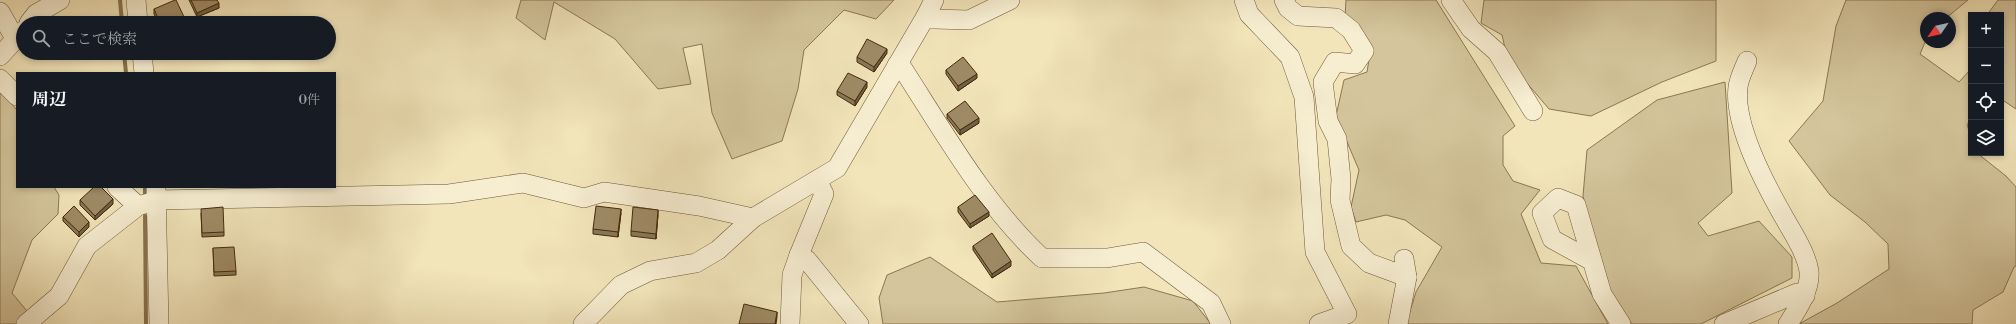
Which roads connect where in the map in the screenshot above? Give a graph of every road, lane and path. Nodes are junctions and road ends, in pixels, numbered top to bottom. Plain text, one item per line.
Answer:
1 (60, 0) edge
2 (136, 0) edge
3 (1010, 0) edge
4 (1244, 0) edge
5 (1284, 0) edge
6 (1451, 0) edge
7 (930, 8) edge
8 (0, 12) edge
9 (34, 16) edge
10 (137, 16) edge
11 (16, 30) edge
12 (16, 39) edge
13 (0, 56) edge
14 (143, 60) edge
15 (1747, 61) dead end
16 (896, 65) junction
17 (144, 72) edge
18 (0, 79) edge
19 (16, 95) edge
20 (1533, 111) dead end
21 (817, 180) junction
22 (118, 188) edge
23 (157, 194) edge
24 (138, 206) junction
25 (753, 218) junction
26 (799, 255) junction
27 (1592, 261) dead end
28 (1805, 296) junction
29 (26, 324) edge
30 (159, 324) edge
31 (583, 324) edge
32 (790, 324) edge
33 (859, 324) edge
34 (1221, 324) edge
35 (1319, 324) edge
36 (1398, 324) edge
37 (1620, 324) edge
38 (1724, 324) edge
39 (1788, 324) edge

1 - 9 street
2 - 10 street
3 - 7 street
4 - 35 street
5 - 36 street
6 - 20 street
7 - 16 street
8 - 11 street
12 - 13 street
14 - 17 street
15 - 28 street
16 - 21 street
16 - 34 street
18 - 19 street
21 - 25 street
21 - 26 street
22 - 24 street
23 - 24 street
23 - 25 street
23 - 30 street
24 - 29 street
25 - 31 street
26 - 32 street
26 - 33 street
27 - 37 street
28 - 38 street
28 - 39 street

